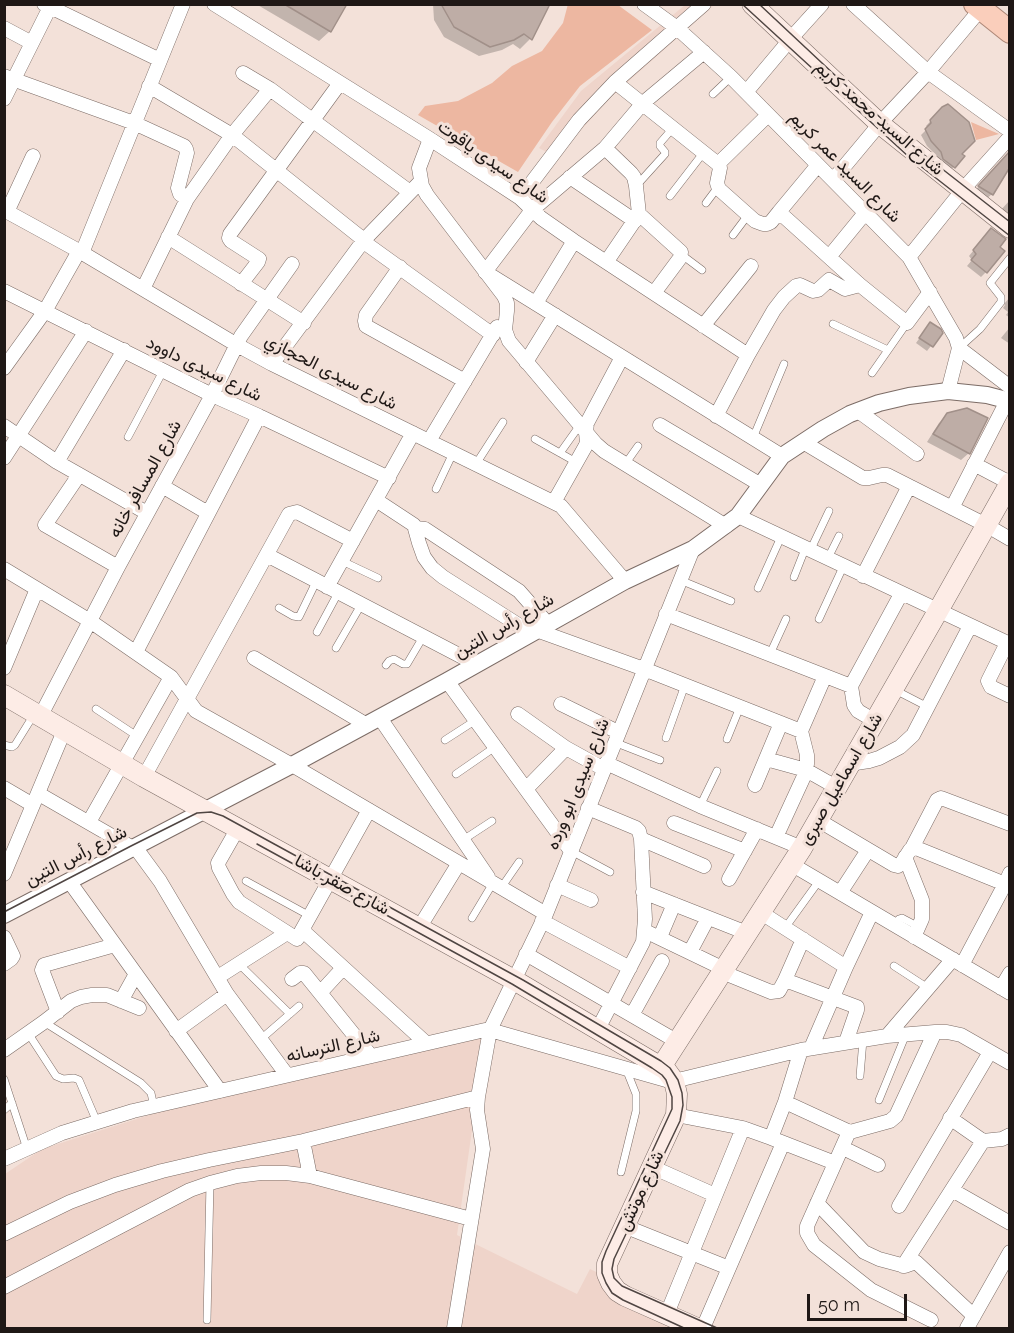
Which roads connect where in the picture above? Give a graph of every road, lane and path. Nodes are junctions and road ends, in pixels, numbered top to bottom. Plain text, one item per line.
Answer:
1 (183, 4) edge
2 (214, 4) edge
3 (644, 4) edge
4 (704, 4) edge
5 (752, 4) edge
6 (822, 4) edge
7 (853, 4) edge
8 (985, 6) edge
9 (55, 7) edge
10 (1010, 12) edge
11 (4, 28) edge
12 (677, 28) junction
13 (1010, 32) edge
14 (791, 39) junction
15 (32, 43) junction
16 (704, 52) junction
17 (160, 60) junction
18 (928, 72) junction
19 (243, 74) dead end
20 (9, 77) edge
21 (731, 77) junction
22 (615, 82) junction
23 (340, 83) junction
24 (149, 87) junction
25 (270, 89) junction
26 (747, 92) junction
27 (713, 94) dead end
28 (4, 99) edge
29 (643, 103) junction
30 (768, 115) junction
31 (312, 120) junction
32 (134, 123) junction
33 (880, 124) junction
34 (673, 128) junction
35 (1010, 131) edge
36 (232, 135) junction
37 (1010, 136) edge
38 (430, 139) junction
39 (605, 148) junction
40 (704, 152) junction
41 (33, 156) dead end
42 (718, 164) junction
43 (818, 165) junction
44 (276, 170) junction
45 (570, 177) junction
46 (833, 180) junction
47 (421, 181) junction
48 (636, 186) junction
49 (718, 187) junction
50 (963, 190) junction
51 (410, 192) junction
52 (670, 196) dead end
53 (520, 198) junction
54 (187, 199) junction
55 (706, 203) dead end
56 (532, 210) junction
57 (6, 211) edge
58 (779, 212) junction
59 (865, 213) junction
60 (748, 216) junction
61 (637, 218) junction
62 (1010, 228) edge
63 (733, 235) dead end
64 (168, 237) junction
65 (364, 240) junction
66 (574, 241) junction
67 (81, 252) junction
68 (682, 255) junction
69 (829, 257) junction
70 (909, 257) junction
71 (1010, 258) edge
72 (607, 261) junction
73 (292, 264) dead end
74 (751, 266) dead end
75 (399, 267) junction
76 (702, 270) dead end
77 (485, 272) junction
78 (241, 284) junction
79 (860, 285) junction
80 (143, 289) junction
81 (4, 291) edge
82 (930, 292) junction
83 (654, 293) junction
84 (267, 300) junction
85 (536, 303) junction
86 (45, 311) junction
87 (507, 311) junction
88 (555, 315) junction
89 (304, 323) junction
90 (907, 323) junction
91 (833, 324) dead end
92 (703, 326) junction
93 (86, 331) junction
94 (493, 335) junction
95 (237, 345) junction
96 (959, 348) junction
97 (124, 350) junction
98 (888, 350) junction
99 (748, 355) junction
100 (622, 357) junction
101 (7, 360) edge
102 (526, 362) junction
103 (272, 364) junction
104 (784, 364) dead end
105 (164, 370) junction
106 (872, 373) dead end
107 (465, 381) junction
108 (948, 391) junction
109 (212, 395) junction
110 (1009, 396) edge
111 (858, 411) junction
112 (259, 416) junction
113 (716, 416) junction
114 (503, 422) dead end
115 (660, 425) dead end
116 (4, 426) edge
117 (583, 429) junction
118 (413, 434) junction
119 (19, 436) junction
120 (128, 437) dead end
121 (535, 438) dead end
122 (753, 438) junction
123 (429, 441) junction
124 (803, 442) junction
125 (638, 446) dead end
126 (453, 453) junction
127 (560, 453) junction
128 (917, 454) dead end
129 (782, 456) junction
130 (4, 458) edge
131 (57, 462) junction
132 (576, 462) junction
133 (626, 463) junction
134 (476, 464) junction
135 (974, 464) junction
136 (79, 474) junction
137 (389, 478) junction
138 (1010, 483) edge
139 (761, 485) junction
140 (162, 486) junction
141 (909, 486) junction
142 (436, 489) dead end
143 (376, 500) junction
144 (554, 502) junction
145 (952, 508) junction
146 (829, 511) dead end
147 (147, 513) junction
148 (208, 513) junction
149 (732, 521) junction
150 (986, 525) junction
151 (415, 528) junction
152 (839, 536) dead end
153 (781, 537) junction
154 (1010, 539) edge
155 (353, 541) junction
156 (693, 549) junction
157 (808, 550) junction
158 (267, 555) junction
159 (828, 560) junction
160 (342, 561) junction
161 (118, 567) junction
162 (843, 567) junction
163 (4, 569) edge
164 (863, 576) junction
165 (794, 577) dead end
166 (378, 578) dead end
167 (680, 580) junction
168 (626, 581) junction
169 (327, 587) junction
170 (758, 588) dead end
171 (37, 589) junction
172 (901, 594) junction
173 (731, 601) dead end
174 (361, 605) junction
175 (279, 608) dead end
176 (938, 611) junction
177 (666, 614) junction
178 (786, 619) dead end
179 (819, 619) dead end
180 (90, 621) junction
181 (970, 626) junction
182 (538, 629) junction
183 (317, 632) dead end
184 (423, 637) junction
185 (1008, 644) edge
186 (336, 648) dead end
187 (136, 652) junction
188 (770, 654) junction
189 (254, 658) dead end
190 (476, 664) junction
191 (386, 665) dead end
192 (4, 668) edge
193 (644, 669) junction
194 (171, 676) junction
195 (825, 676) junction
196 (447, 681) junction
197 (685, 685) junction
198 (851, 686) junction
199 (893, 688) junction
200 (4, 695) edge
201 (1010, 696) edge
202 (187, 699) junction
203 (561, 704) dead end
204 (740, 706) junction
205 (928, 706) junction
206 (96, 709) dead end
207 (518, 714) dead end
208 (37, 715) junction
209 (476, 720) junction
210 (374, 721) junction
211 (875, 721) junction
212 (781, 723) junction
213 (64, 731) junction
214 (801, 731) junction
215 (137, 736) junction
216 (616, 737) junction
217 (666, 738) dead end
218 (727, 739) dead end
219 (445, 740) dead end
220 (4, 745) edge
221 (495, 747) junction
222 (566, 748) junction
223 (766, 759) junction
224 (660, 760) dead end
225 (121, 764) junction
226 (849, 764) junction
227 (292, 765) junction
228 (605, 766) junction
229 (806, 770) junction
230 (717, 771) dead end
231 (456, 774) dead end
232 (144, 777) junction
233 (755, 786) dead end
234 (836, 787) junction
235 (4, 788) edge
236 (526, 789) junction
237 (36, 799) junction
238 (700, 806) junction
239 (588, 808) junction
240 (369, 810) junction
241 (207, 811) junction
242 (818, 820) junction
243 (492, 821) dead end
244 (89, 822) junction
245 (674, 823) dead end
246 (1010, 824) edge
247 (238, 828) junction
248 (757, 829) junction
249 (776, 837) junction
250 (641, 839) junction
251 (463, 840) junction
252 (134, 848) junction
253 (868, 850) junction
254 (571, 851) junction
255 (745, 851) junction
256 (908, 853) junction
257 (797, 856) junction
258 (519, 862) dead end
259 (459, 863) junction
260 (704, 866) dead end
261 (610, 872) dead end
262 (4, 874) edge
263 (331, 879) junction
264 (729, 879) dead end
265 (69, 881) junction
266 (246, 881) dead end
267 (819, 881) junction
268 (1008, 881) edge
269 (495, 884) junction
270 (557, 885) junction
271 (643, 892) junction
272 (840, 893) junction
273 (591, 900) dead end
274 (674, 904) junction
275 (760, 912) junction
276 (872, 912) junction
277 (4, 915) edge
278 (310, 916) junction
279 (472, 918) dead end
280 (544, 918) junction
281 (708, 918) junction
282 (419, 928) junction
283 (785, 928) junction
284 (302, 930) junction
285 (645, 931) junction
286 (917, 932) junction
287 (287, 933) junction
288 (747, 933) junction
289 (4, 937) edge
290 (660, 938) junction
291 (803, 939) junction
292 (115, 945) junction
293 (690, 952) junction
294 (526, 954) junction
295 (662, 961) dead end
296 (958, 962) junction
297 (4, 964) edge
298 (239, 964) junction
299 (894, 966) dead end
300 (344, 968) junction
301 (630, 968) junction
302 (846, 968) junction
303 (723, 970) junction
304 (1010, 973) edge
305 (136, 974) junction
306 (218, 977) junction
307 (292, 979) dead end
308 (514, 980) junction
309 (785, 980) junction
310 (928, 988) junction
311 (1005, 990) edge
312 (320, 993) junction
313 (228, 994) junction
314 (833, 998) junction
315 (121, 1001) junction
316 (612, 1003) junction
317 (299, 1006) dead end
318 (139, 1008) dead end
319 (57, 1012) junction
320 (290, 1014) junction
321 (632, 1015) junction
322 (44, 1022) junction
323 (598, 1029) junction
324 (176, 1030) junction
325 (490, 1030) junction
326 (935, 1032) junction
327 (28, 1033) junction
328 (906, 1034) junction
329 (887, 1036) junction
330 (261, 1039) junction
331 (863, 1040) junction
332 (678, 1041) junction
333 (846, 1042) junction
334 (426, 1043) junction
335 (806, 1049) junction
336 (4, 1050) edge
337 (990, 1052) junction
338 (370, 1056) junction
339 (1010, 1063) edge
340 (626, 1069) junction
341 (667, 1074) junction
342 (287, 1075) junction
343 (860, 1076) dead end
344 (4, 1079) edge
345 (220, 1091) junction
346 (478, 1097) junction
347 (879, 1100) dead end
348 (785, 1102) junction
349 (12, 1103) junction
350 (154, 1107) junction
351 (4, 1110) edge
352 (676, 1115) junction
353 (951, 1118) junction
354 (96, 1122) junction
355 (743, 1128) junction
356 (850, 1132) junction
357 (1010, 1135) edge
358 (777, 1140) junction
359 (303, 1141) junction
360 (983, 1142) junction
361 (843, 1148) junction
362 (27, 1149) junction
363 (4, 1159) edge
364 (836, 1163) junction
365 (878, 1165) dead end
366 (652, 1167) junction
367 (621, 1172) dead end
368 (310, 1176) junction
369 (210, 1183) junction
370 (952, 1190) junction
371 (716, 1195) junction
372 (817, 1203) junction
373 (898, 1206) dead end
374 (471, 1218) junction
375 (1010, 1223) edge
376 (624, 1226) junction
377 (4, 1234) edge
378 (857, 1246) junction
379 (692, 1253) junction
380 (1008, 1257) edge
381 (903, 1266) junction
382 (729, 1268) junction
383 (845, 1269) junction
384 (4, 1287) edge
385 (666, 1316) junction
386 (974, 1316) junction
387 (207, 1320) dead end
388 (931, 1320) dead end
389 (454, 1329) edge
390 (697, 1329) edge
391 (703, 1329) edge
392 (967, 1329) edge

1 - 17 street
2 - 23 street, شارع سيدى ياقوت
3 - 12 street, شارع السيد عمر كريم
4 - 12 street
5 - 14 main road, شارع السيد محمد كريم
6 - 14 street
7 - 18 street
8 - 10 highway
8 - 13 highway
8 - 18 street
9 - 15 street
9 - 17 street
11 - 15 street
12 - 16 street, شارع السيد عمر كريم
12 - 22 street
14 - 26 street
14 - 33 main road, شارع السيد محمد كريم
15 - 20 street
16 - 21 street, شارع السيد عمر كريم
16 - 29 street
17 - 24 street
18 - 33 street
18 - 35 street
19 - 25 street
20 - 28 street
20 - 32 street
21 - 26 street, شارع السيد عمر كريم
21 - 27 lane
22 - 29 street
22 - 53 street
23 - 31 street
23 - 38 street, شارع سيدى ياقوت
24 - 32 street
24 - 36 street
25 - 31 street
25 - 36 street
26 - 30 street, شارع السيد عمر كريم
29 - 34 street
29 - 39 street
30 - 42 street
30 - 43 street, شارع السيد عمر كريم
31 - 44 street
31 - 51 street
32 - 54 street
32 - 67 street
33 - 46 street
33 - 50 main road, شارع السيد محمد كريم
34 - 40 street
34 - 48 lane
36 - 44 street
36 - 54 street
37 - 50 street
38 - 47 street
38 - 53 street, شارع سيدى ياقوت
39 - 45 street
39 - 48 street
40 - 42 street
40 - 52 lane
41 - 57 street
42 - 49 street
43 - 46 street, شارع السيد عمر كريم
43 - 58 street
44 - 65 street
44 - 78 street
45 - 56 street
45 - 61 street
46 - 59 street, شارع السيد عمر كريم
47 - 51 street
47 - 77 street
48 - 61 street
49 - 55 lane
49 - 60 street
50 - 62 main road, شارع السيد محمد كريم
50 - 70 street
51 - 65 street
53 - 56 street, شارع سيدى ياقوت
54 - 64 street
56 - 66 street, شارع سيدى ياقوت
56 - 77 street
57 - 67 street, شارع سيدى الحجازي
58 - 60 street
58 - 69 street
59 - 69 street
59 - 70 street, شارع السيد عمر كريم
60 - 63 lane
61 - 68 street
61 - 72 street
64 - 78 street
64 - 80 street
65 - 75 street
65 - 89 street
66 - 72 street, شارع سيدى ياقوت
66 - 85 street
67 - 80 street, شارع سيدى الحجازي
67 - 86 street
68 - 76 lane
68 - 83 street
69 - 79 street
70 - 82 street, شارع السيد عمر كريم
71 - 96 lane
72 - 83 street, شارع سيدى ياقوت
73 - 84 street, شارع المسافر خانه
74 - 92 street
75 - 94 street
75 - 107 street
77 - 85 street
77 - 87 street
78 - 84 street
79 - 90 street
79 - 99 street
80 - 95 street, شارع سيدى الحجازي
81 - 86 street, شارع سيدى داوود
82 - 90 street
82 - 96 street, شارع السيد عمر كريم
83 - 92 street, شارع سيدى ياقوت
84 - 89 street
84 - 95 street, شارع المسافر خانه
85 - 88 street
86 - 93 street, شارع سيدى داوود
86 - 101 street
87 - 94 street
87 - 102 street
88 - 100 street
88 - 102 street
89 - 103 street
90 - 98 lane
91 - 98 lane
92 - 99 street, شارع سيدى ياقوت
93 - 97 street, شارع سيدى داوود
93 - 119 street
94 - 107 street
95 - 103 street, شارع سيدى الحجازي
95 - 109 street, شارع المسافر خانه
96 - 108 street
96 - 110 street
97 - 105 street, شارع سيدى داوود
97 - 131 street
98 - 106 lane
99 - 113 street
100 - 113 street
100 - 117 street
102 - 117 street
103 - 118 street, شارع سيدى الحجازي
104 - 122 lane
105 - 109 street, شارع سيدى داوود
105 - 120 lane
107 - 123 street
108 - 110 street, شارع رأس التين
108 - 111 street, شارع رأس التين
109 - 112 street, شارع سيدى داوود
109 - 140 street, شارع المسافر خانه
110 - 135 street
111 - 124 street, شارع رأس التين
111 - 128 street
112 - 137 street, شارع سيدى داوود
112 - 148 street
113 - 122 street
114 - 134 lane
115 - 139 street
116 - 119 street
117 - 127 lane
117 - 132 street
117 - 133 street
118 - 123 street, شارع سيدى الحجازي
118 - 137 street
119 - 130 street
119 - 131 street
121 - 127 lane
122 - 129 street
123 - 126 street, شارع سيدى الحجازي
124 - 129 street, شارع رأس التين
124 - 141 street
125 - 133 lane
126 - 134 street, شارع سيدى الحجازي
126 - 142 lane
127 - 132 lane
129 - 139 street, شارع رأس التين
131 - 136 street
132 - 144 street
133 - 149 street
134 - 144 street, شارع سيدى الحجازي
135 - 138 street
135 - 145 street
136 - 147 street
136 - 161 street
137 - 143 street
138 - 150 main road, شارع اسماعيل صبرى
139 - 149 street, شارع رأس التين
140 - 147 street, شارع المسافر خانه
140 - 148 street
141 - 145 street
141 - 164 street
143 - 151 street
143 - 155 street
144 - 168 street, شارع سيدى الحجازي
145 - 150 street
146 - 157 lane
147 - 161 street, شارع المسافر خانه
148 - 187 street
149 - 153 street
149 - 156 street, شارع رأس التين
150 - 154 street
150 - 176 main road, شارع اسماعيل صبرى
151 - 182 street
151 - 182 street
152 - 159 lane
153 - 157 street
153 - 170 lane
155 - 158 street
155 - 160 street
156 - 167 street, شارع سيدى ابو ورده
156 - 168 street, شارع رأس التين
157 - 159 street
157 - 165 lane
158 - 169 street
158 - 202 street
159 - 162 street
160 - 166 lane
160 - 169 street
161 - 180 street, شارع المسافر خانه
162 - 164 street
162 - 179 lane
163 - 171 street
164 - 172 street
167 - 173 lane
167 - 177 street, شارع سيدى ابو ورده
168 - 182 street, شارع رأس التين
169 - 174 street
169 - 175 lane
169 - 183 lane
171 - 180 street
171 - 192 street
172 - 176 street
172 - 198 street
174 - 184 street
174 - 186 lane
176 - 181 street
176 - 199 main road, شارع اسماعيل صبرى
177 - 188 street
177 - 193 street, شارع سيدى ابو ورده
178 - 188 lane
180 - 187 street
180 - 208 street, شارع المسافر خانه
181 - 185 street
181 - 205 street
182 - 190 street, شارع رأس التين
182 - 193 street
184 - 190 street
184 - 191 lane
185 - 201 street
187 - 194 street
188 - 195 street
189 - 210 street
190 - 196 street, شارع رأس التين
193 - 197 street
193 - 216 street, شارع سيدى ابو ورده
194 - 202 street
194 - 215 street
195 - 198 street
195 - 214 street
196 - 209 street
196 - 210 street, شارع رأس التين
197 - 204 street
197 - 217 lane
198 - 211 street
199 - 205 lane
199 - 211 main road, شارع اسماعيل صبرى
200 - 208 main road, شارع صقر باشا
202 - 227 street
202 - 232 street
203 - 216 street
204 - 212 street
204 - 218 lane
205 - 226 street
206 - 215 lane
207 - 222 street
208 - 213 main road, شارع صقر باشا
208 - 220 lane
209 - 219 lane
209 - 221 street
210 - 227 street, شارع رأس التين
210 - 251 street
211 - 226 main road, شارع اسماعيل صبرى
212 - 214 street
212 - 223 street
213 - 225 main road, شارع صقر باشا
213 - 237 street
214 - 229 street
215 - 225 street
216 - 224 lane
216 - 228 street, شارع سيدى ابو ورده
221 - 231 lane
221 - 236 street
222 - 228 street
222 - 236 street
223 - 229 street
223 - 233 street
225 - 232 main road, شارع صقر باشا
225 - 244 street
226 - 234 main road, شارع اسماعيل صبرى
227 - 240 street
227 - 241 street, شارع رأس التين
228 - 238 street
228 - 239 street, شارع سيدى ابو ورده
229 - 234 street
229 - 249 street
230 - 238 lane
232 - 241 main road, شارع صقر باشا
234 - 242 main road, شارع اسماعيل صبرى
235 - 237 street
236 - 254 street
237 - 244 street
237 - 262 street
238 - 248 street
239 - 250 street
239 - 254 street, شارع سيدى ابو ورده
240 - 259 street
240 - 263 street
241 - 247 main road, شارع صقر باشا
241 - 252 street, شارع رأس التين
242 - 253 street
242 - 257 main road, شارع اسماعيل صبرى
243 - 251 lane
244 - 252 street
245 - 255 street
246 - 256 street
247 - 263 main road, شارع صقر باشا
247 - 287 street
248 - 249 street
248 - 255 street
249 - 257 street
250 - 260 street
250 - 271 street
251 - 269 street
252 - 265 street, شارع رأس التين
252 - 306 street
253 - 256 street
253 - 272 street
254 - 261 lane
254 - 270 street, شارع سيدى ابو ورده
255 - 264 street
256 - 268 street
256 - 286 street
257 - 267 street
257 - 275 main road, شارع اسماعيل صبرى
258 - 269 lane
259 - 269 street
259 - 282 street
263 - 278 street
263 - 282 main road, شارع صقر باشا
265 - 277 street, شارع رأس التين
265 - 292 street
266 - 278 lane
267 - 272 street
267 - 283 lane
268 - 296 street
269 - 279 lane
269 - 280 street
270 - 273 street
270 - 280 street, شارع سيدى ابو ورده
271 - 274 street
271 - 285 street
272 - 276 street
274 - 281 street
274 - 290 street
275 - 283 street
275 - 288 main road, شارع اسماعيل صبرى
276 - 286 street
276 - 302 street
278 - 284 street
280 - 294 street, شارع سيدى ابو ورده
280 - 301 street
281 - 288 street
281 - 293 street
282 - 308 main road, شارع صقر باشا
283 - 291 street
284 - 287 street
284 - 300 street
285 - 290 street
285 - 301 street
286 - 296 street
287 - 298 street
288 - 303 main road, شارع اسماعيل صبرى
289 - 297 street
290 - 293 street
291 - 302 street
291 - 309 street
292 - 305 street
292 - 319 street
293 - 303 street
294 - 308 street, شارع سيدى ابو ورده
294 - 316 street
295 - 321 street
296 - 310 street
296 - 311 street
298 - 306 street
298 - 320 lane
299 - 310 lane
300 - 312 street
300 - 334 street
301 - 316 street
302 - 314 street
303 - 309 street
303 - 332 main road, شارع اسماعيل صبرى
304 - 311 street
305 - 315 street
305 - 324 street
306 - 313 street
307 - 312 street
308 - 323 main road, شارع صقر باشا
308 - 325 street, شارع سيدى ابو ورده
309 - 314 street
310 - 329 street
312 - 338 street
313 - 324 street
313 - 330 street
314 - 333 street
314 - 335 street
315 - 318 street
315 - 319 street
316 - 321 street
316 - 323 street
317 - 320 lane
319 - 322 street
320 - 330 lane
321 - 332 street
322 - 327 street
322 - 350 lane
323 - 341 main road, شارع صقر باشا
324 - 345 street
325 - 334 street, شارع الترسانه
325 - 340 street, شارع الترسانه
325 - 346 street, شارع سيدى ابو ورده
326 - 328 street
326 - 337 street
326 - 356 street
327 - 336 street
327 - 354 lane
328 - 329 street
328 - 347 lane
329 - 331 street
330 - 342 street
331 - 333 street
331 - 343 lane
332 - 341 main road, شارع اسماعيل صبرى
333 - 335 street
334 - 338 street, شارع الترسانه
335 - 341 street
335 - 348 street
337 - 339 street
337 - 353 street
338 - 342 street, شارع الترسانه
340 - 341 street, شارع الترسانه
340 - 367 lane
341 - 352 main road, شارع موتش
342 - 345 street, شارع الترسانه
344 - 349 lane
345 - 350 street, شارع الترسانه
346 - 359 street
346 - 374 street, شارع سيدى ابو ورده
348 - 356 street
348 - 358 street
349 - 351 lane
349 - 362 lane
350 - 354 street, شارع الترسانه
352 - 355 street
352 - 366 main road, شارع موتش
353 - 360 street
353 - 373 street
354 - 362 street, شارع الترسانه
355 - 358 street
355 - 371 street
356 - 361 street
357 - 360 street
358 - 364 street
358 - 382 street
359 - 368 street
359 - 377 street
360 - 370 street
361 - 364 street
361 - 365 street
362 - 363 street, شارع الترسانه
364 - 372 street
366 - 371 street
366 - 376 main road, شارع موتش
368 - 369 street
368 - 374 street
369 - 384 street
369 - 387 lane
370 - 375 street
370 - 381 street
371 - 379 street
372 - 378 street
372 - 383 street
374 - 389 street, شارع سيدى ابو ورده
376 - 379 street
376 - 385 main road, شارع موتش
378 - 381 street
378 - 383 street
379 - 382 street
379 - 385 street
380 - 386 street
381 - 386 street
382 - 391 street
383 - 388 street
385 - 390 main road
386 - 392 street

